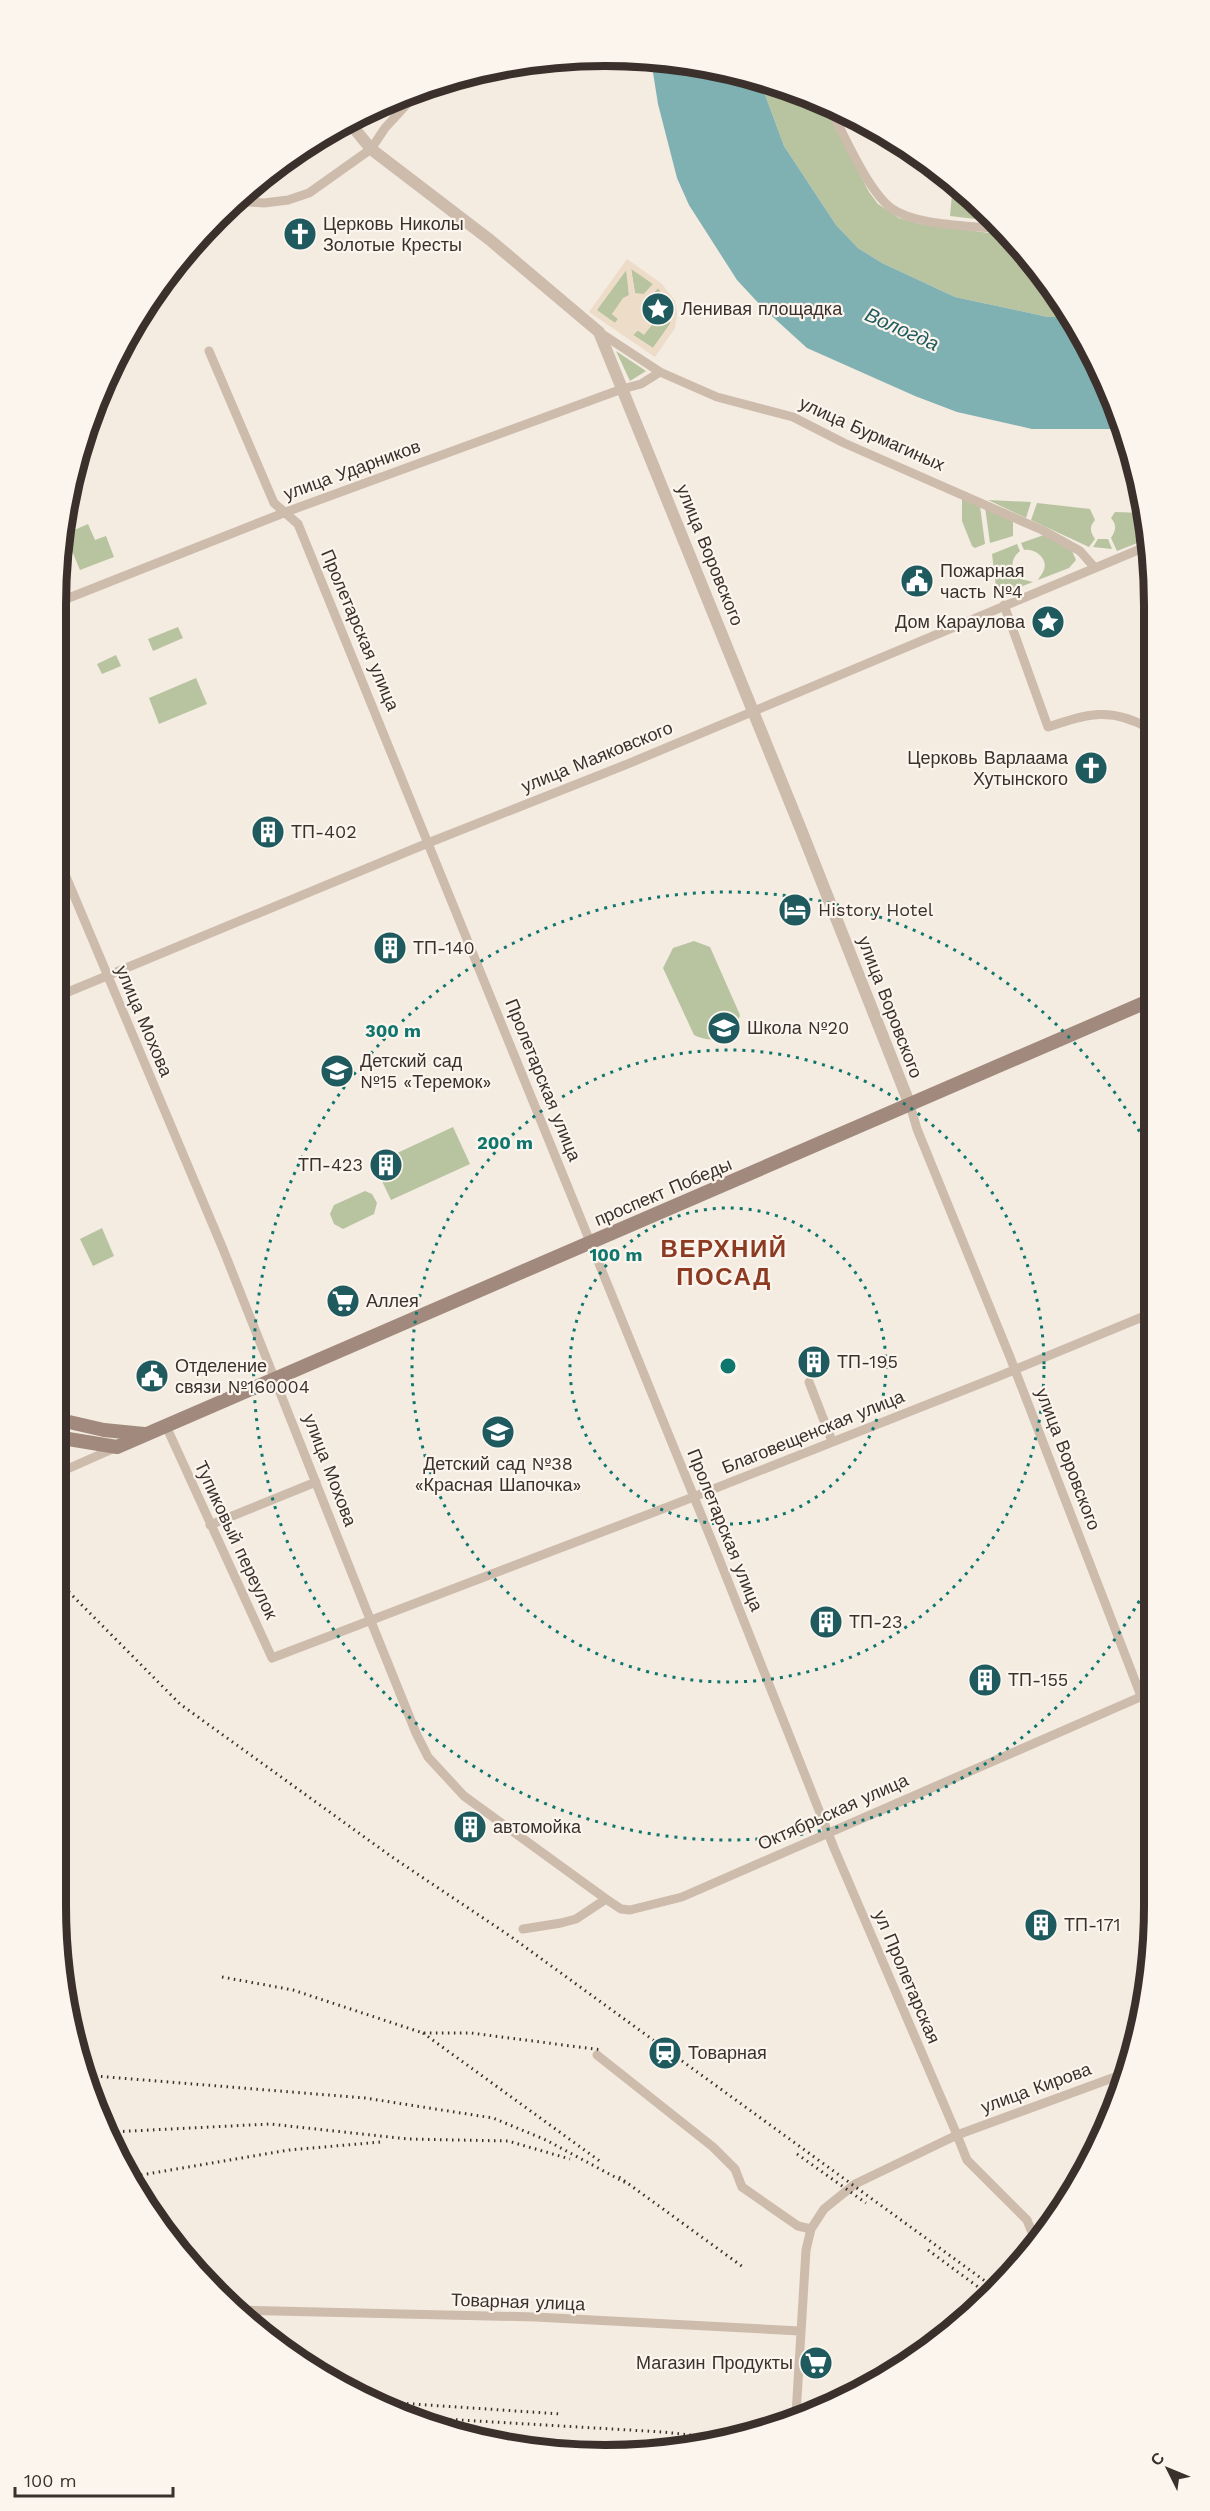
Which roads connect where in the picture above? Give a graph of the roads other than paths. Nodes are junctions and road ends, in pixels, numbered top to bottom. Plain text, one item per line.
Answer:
1 (407, 104) edge
2 (835, 118) edge
3 (354, 129) edge
4 (371, 149) junction
5 (248, 202) edge
6 (990, 228) edge
7 (599, 332) junction
8 (209, 351) dead end
9 (660, 372) junction
10 (622, 389) junction
11 (286, 512) junction
12 (1141, 549) edge
13 (1095, 568) junction
14 (66, 599) edge
15 (1004, 605) junction
16 (753, 711) junction
17 (1144, 727) edge
18 (428, 843) junction
19 (66, 877) edge
20 (107, 975) junction
21 (66, 993) edge
22 (1144, 1003) edge
23 (909, 1106) junction
24 (591, 1242) junction
25 (1144, 1316) edge
26 (1015, 1370) junction
27 (276, 1377) junction
28 (809, 1382) dead end
29 (66, 1421) edge
30 (165, 1426) junction
31 (146, 1435) junction
32 (66, 1439) edge
33 (832, 1441) junction
34 (117, 1447) junction
35 (66, 1470) edge
36 (316, 1482) junction
37 (694, 1497) junction
38 (210, 1525) junction
39 (370, 1619) junction
40 (282, 1654) joint
41 (1144, 1695) edge
42 (1141, 1696) junction
43 (828, 1832) junction
44 (606, 1899) junction
45 (523, 1929) dead end
46 (597, 2055) dead end
47 (1116, 2077) edge
48 (957, 2135) junction
49 (811, 2229) junction
50 (1033, 2234) edge
51 (249, 2310) edge
52 (800, 2331) junction
53 (796, 2409) edge

1 - 4 street
2 - 6 street
3 - 4 street, улица Бурмагиных
4 - 5 street
4 - 7 street, улица Бурмагиных
7 - 9 street, улица Бурмагиных
7 - 10 street, улица Воровского
8 - 11 street, Пролетарская улица
9 - 10 street, улица Ударников
9 - 13 street, улица Бурмагиных
10 - 11 street, улица Ударников
10 - 16 street, улица Воровского
11 - 14 street, улица Ударников
11 - 18 street, Пролетарская улица
12 - 13 street, улица Маяковского
13 - 15 street, улица Маяковского
15 - 16 street, улица Маяковского
15 - 17 street
16 - 18 street, улица Маяковского
16 - 23 street, улица Воровского
18 - 20 street, улица Маяковского
18 - 24 street, Пролетарская улица
19 - 20 street, улица Мохова
20 - 21 street, улица Маяковского
20 - 27 street, улица Мохова
22 - 23 main road, проспект Победы
23 - 24 main road, проспект Победы
23 - 26 street, улица Воровского
24 - 27 main road, проспект Победы
24 - 37 street, Пролетарская улица
25 - 26 street, Благовещенская улица
26 - 33 street, Благовещенская улица
26 - 42 street, улица Воровского
27 - 30 main road, проспект Победы
27 - 36 street, улица Мохова
28 - 33 street
29 - 31 main road
30 - 31 main road, проспект Победы
30 - 38 street, Тупиковый переулок
31 - 34 main road, проспект Победы
32 - 34 main road
33 - 37 street, Благовещенская улица
34 - 35 street, проспект Победы
36 - 38 street
36 - 39 street, улица Мохова
37 - 39 street, Благовещенская улица
37 - 43 street, Пролетарская улица
38 - 40 street, Тупиковый переулок
39 - 40 street, Благовещенская улица
39 - 44 street, улица Мохова
41 - 42 street, Октябрьская улица
42 - 43 street, Октябрьская улица
43 - 44 street, Октябрьская улица
43 - 48 street, ул Пролетарская
44 - 45 street
46 - 49 street
47 - 48 street, улица Кирова
48 - 49 street
48 - 50 street, ул Пролетарская
49 - 52 street
51 - 52 street, Товарная улица
52 - 53 street

